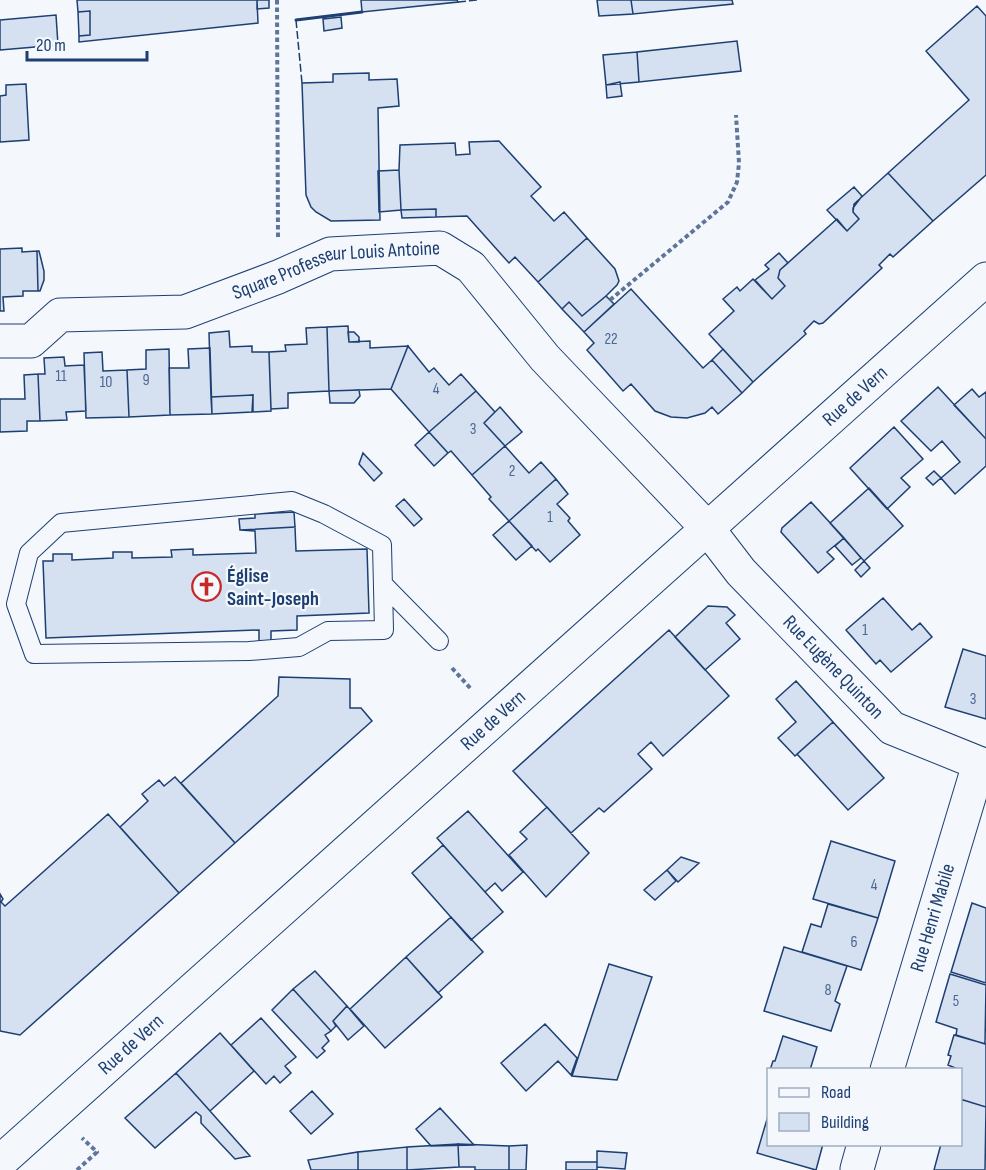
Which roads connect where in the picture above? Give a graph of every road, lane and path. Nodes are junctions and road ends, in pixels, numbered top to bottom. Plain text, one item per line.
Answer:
1 (277, 0) edge
2 (736, 116) dead end
3 (278, 277) junction
4 (986, 279) edge
5 (610, 300) dead end
6 (0, 341) edge
7 (708, 529) junction
8 (383, 584) junction
9 (8, 604) edge
10 (440, 641) joint
11 (497, 719) junction
12 (982, 765) edge
13 (888, 1068) edge
14 (863, 1146) edge
15 (0, 1162) edge
16 (857, 1169) edge

1 - 3 path
2 - 5 path
3 - 6 street, Square Professeur Louis Antoine
3 - 7 street, Square Professeur Louis Antoine
4 - 7 street, Rue de Vern
7 - 11 street, Rue de Vern
7 - 12 street, Rue Eugène Quinton
8 - 9 lane
8 - 9 lane
8 - 10 lane
10 - 11 path
11 - 15 street, Rue de Vern
12 - 13 street, Rue Henri Mabile
14 - 16 street

